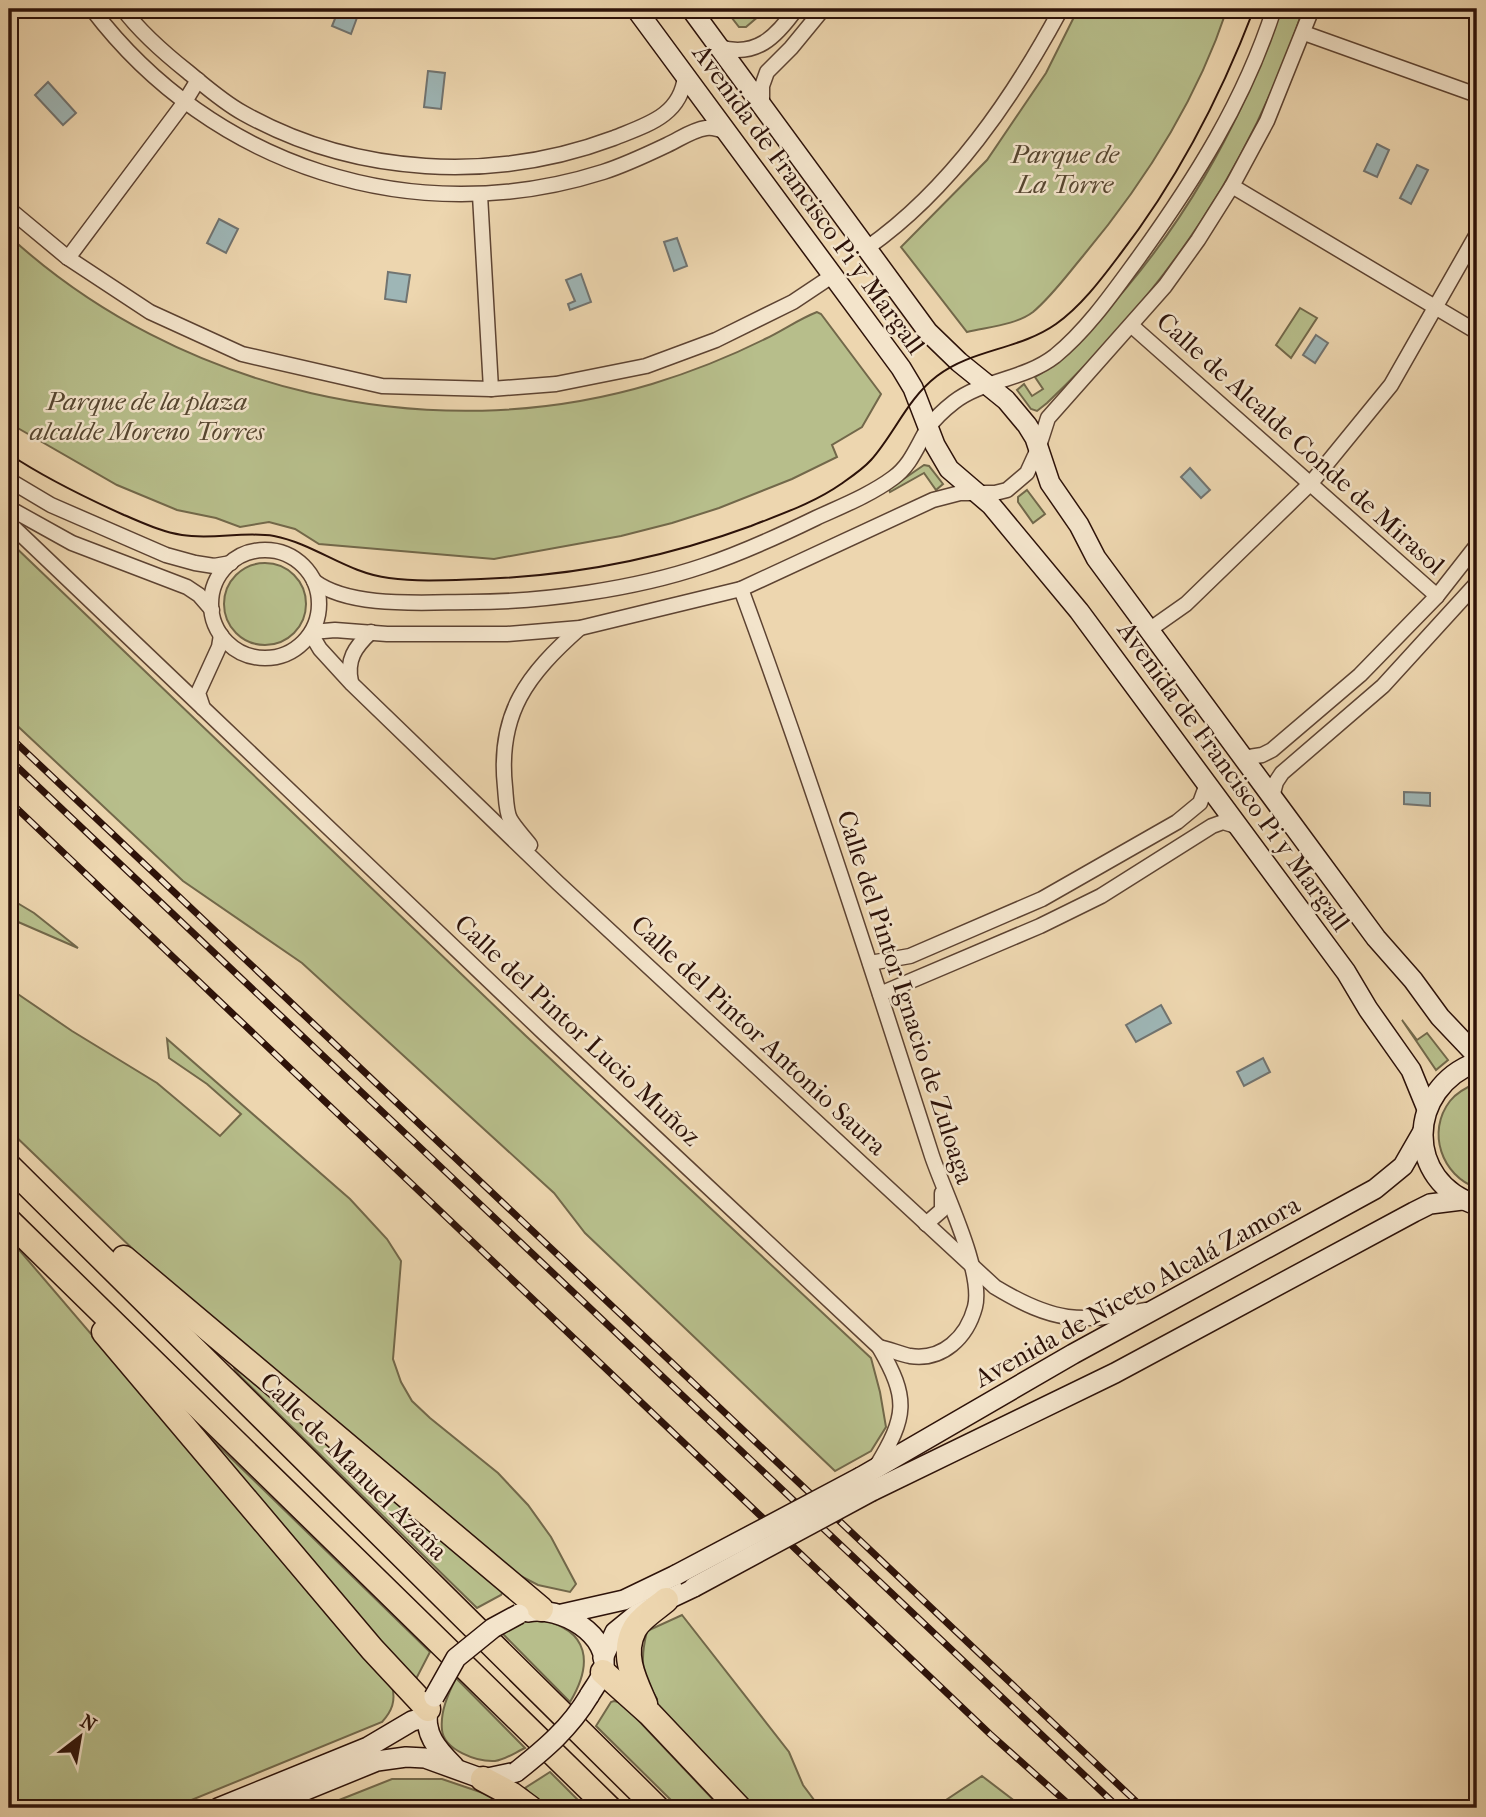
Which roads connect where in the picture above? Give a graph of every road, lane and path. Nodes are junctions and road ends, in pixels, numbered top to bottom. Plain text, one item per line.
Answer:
1 (92, 9) edge
2 (123, 9) edge
3 (636, 9) edge
4 (691, 9) edge
5 (796, 9) edge
6 (823, 9) edge
7 (1061, 9) edge
8 (1275, 9) edge
9 (1312, 9) edge
10 (1304, 33) junction
11 (719, 47) junction
12 (685, 76) junction
13 (198, 80) junction
14 (1477, 95) edge
15 (184, 103) junction
16 (762, 105) junction
17 (726, 132) junction
18 (1232, 186) junction
19 (480, 195) junction
20 (9, 209) edge
21 (1477, 234) edge
22 (867, 248) junction
23 (68, 258) junction
24 (832, 276) junction
25 (1437, 308) junction
26 (1132, 326) junction
27 (1477, 332) edge
28 (989, 386) junction
29 (491, 389) junction
30 (929, 427) junction
31 (1038, 449) junction
32 (9, 480) edge
33 (1311, 483) junction
34 (975, 492) junction
35 (9, 508) edge
36 (9, 523) edge
37 (1477, 545) edge
38 (231, 563) junction
39 (314, 581) junction
40 (1477, 583) edge
41 (741, 589) junction
42 (1437, 596) junction
43 (212, 610) junction
44 (580, 628) junction
45 (1150, 631) junction
46 (371, 632) junction
47 (311, 633) junction
48 (221, 635) junction
49 (352, 684) junction
50 (203, 708) junction
51 (1243, 758) junction
52 (1207, 783) junction
53 (1272, 797) junction
54 (1240, 828) junction
55 (558, 883) junction
56 (870, 963) junction
57 (880, 994) junction
58 (1451, 1029) junction
59 (1477, 1037) edge
60 (1477, 1056) edge
61 (1477, 1062) edge
62 (1427, 1109) junction
63 (1422, 1133) junction
64 (9, 1156) edge
65 (9, 1166) edge
66 (942, 1185) junction
67 (1470, 1203) edge
68 (9, 1221) edge
69 (926, 1224) junction
70 (973, 1267) junction
71 (66, 1277) junction
72 (1168, 1304) junction
73 (880, 1347) junction
74 (869, 1480) junction
75 (666, 1600) junction
76 (541, 1612) junction
77 (603, 1665) junction
78 (430, 1708) junction
79 (650, 1714) junction
80 (457, 1769) junction
81 (484, 1779) junction
82 (218, 1808) edge
83 (262, 1808) edge
84 (530, 1808) edge
85 (609, 1808) edge
86 (657, 1808) edge
87 (739, 1808) edge

1 - 15 street
2 - 13 street
3 - 12 street, Avenida de Francisco Pi y Margall
4 - 11 street, Avenida de Francisco Pi y Margall
5 - 11 street
6 - 16 street
7 - 22 street
8 - 28 street
9 - 10 street
10 - 14 street
10 - 18 street
11 - 16 street, Avenida de Francisco Pi y Margall
12 - 13 street
12 - 17 street, Avenida de Francisco Pi y Margall
13 - 15 street
15 - 19 street
15 - 23 street
16 - 22 street, Avenida de Francisco Pi y Margall
17 - 19 street
17 - 24 street, Avenida de Francisco Pi y Margall
18 - 25 street
18 - 26 street
19 - 29 street
20 - 23 street
21 - 25 street
22 - 28 street, Avenida de Francisco Pi y Margall
23 - 29 street
24 - 29 street
24 - 30 street, Avenida de Francisco Pi y Margall
25 - 27 street
25 - 33 street
26 - 31 street
26 - 33 street, Calle de Alcalde Conde de Mirasol
28 - 30 street
28 - 31 street, Avenida de Francisco Pi y Margall
30 - 34 street, Avenida de Francisco Pi y Margall
30 - 39 street
31 - 34 street
31 - 45 street, Avenida de Francisco Pi y Margall
32 - 38 street
33 - 42 street, Calle de Alcalde Conde de Mirasol
33 - 45 street
34 - 41 street
34 - 52 street, Avenida de Francisco Pi y Margall
35 - 43 street
36 - 50 street, Calle del Pintor Lucio Muñoz
37 - 42 street
38 - 39 street
38 - 43 street
39 - 47 street
40 - 53 street
41 - 44 street
41 - 56 street, Calle del Pintor Ignacio de Zuloaga
42 - 51 street
43 - 48 street
44 - 46 street
44 - 55 street, Calle del Pintor Antonio Saura
45 - 51 street, Avenida de Francisco Pi y Margall
46 - 47 street
46 - 49 street
47 - 48 street
47 - 49 street, Calle del Pintor Antonio Saura
48 - 50 street
49 - 55 street, Calle del Pintor Antonio Saura
50 - 73 street, Calle del Pintor Lucio Muñoz
51 - 53 street, Avenida de Francisco Pi y Margall
52 - 54 street, Avenida de Francisco Pi y Margall
52 - 56 street
53 - 58 street, Avenida de Francisco Pi y Margall
54 - 57 street
54 - 62 street, Avenida de Francisco Pi y Margall
55 - 69 street, Calle del Pintor Antonio Saura
56 - 57 street, Calle del Pintor Ignacio de Zuloaga
57 - 66 street, Calle del Pintor Ignacio de Zuloaga
58 - 59 street
58 - 60 street, Avenida de Francisco Pi y Margall
61 - 62 street
62 - 63 street
63 - 67 street
63 - 72 street, Avenida de Niceto Alcalá Zamora
64 - 76 highway
65 - 86 highway, Calle de Manuel Azaña
66 - 69 street
66 - 70 street, Calle del Pintor Ignacio de Zuloaga
67 - 74 street, Avenida de Niceto Alcalá Zamora
68 - 71 highway
69 - 70 street, Calle del Pintor Antonio Saura
70 - 72 street, Calle del Pintor Antonio Saura
70 - 73 street, Calle del Pintor Ignacio de Zuloaga
71 - 78 highway
71 - 85 highway
72 - 74 street, Avenida de Niceto Alcalá Zamora
73 - 74 street, Calle del Pintor Lucio Muñoz
74 - 75 street, bridge
74 - 76 street, bridge
75 - 77 street
75 - 79 highway
76 - 77 street
76 - 78 street, bridge
77 - 79 highway
77 - 81 street, bridge
78 - 80 street
78 - 82 street
79 - 87 highway
80 - 81 street
80 - 83 street
81 - 84 highway

